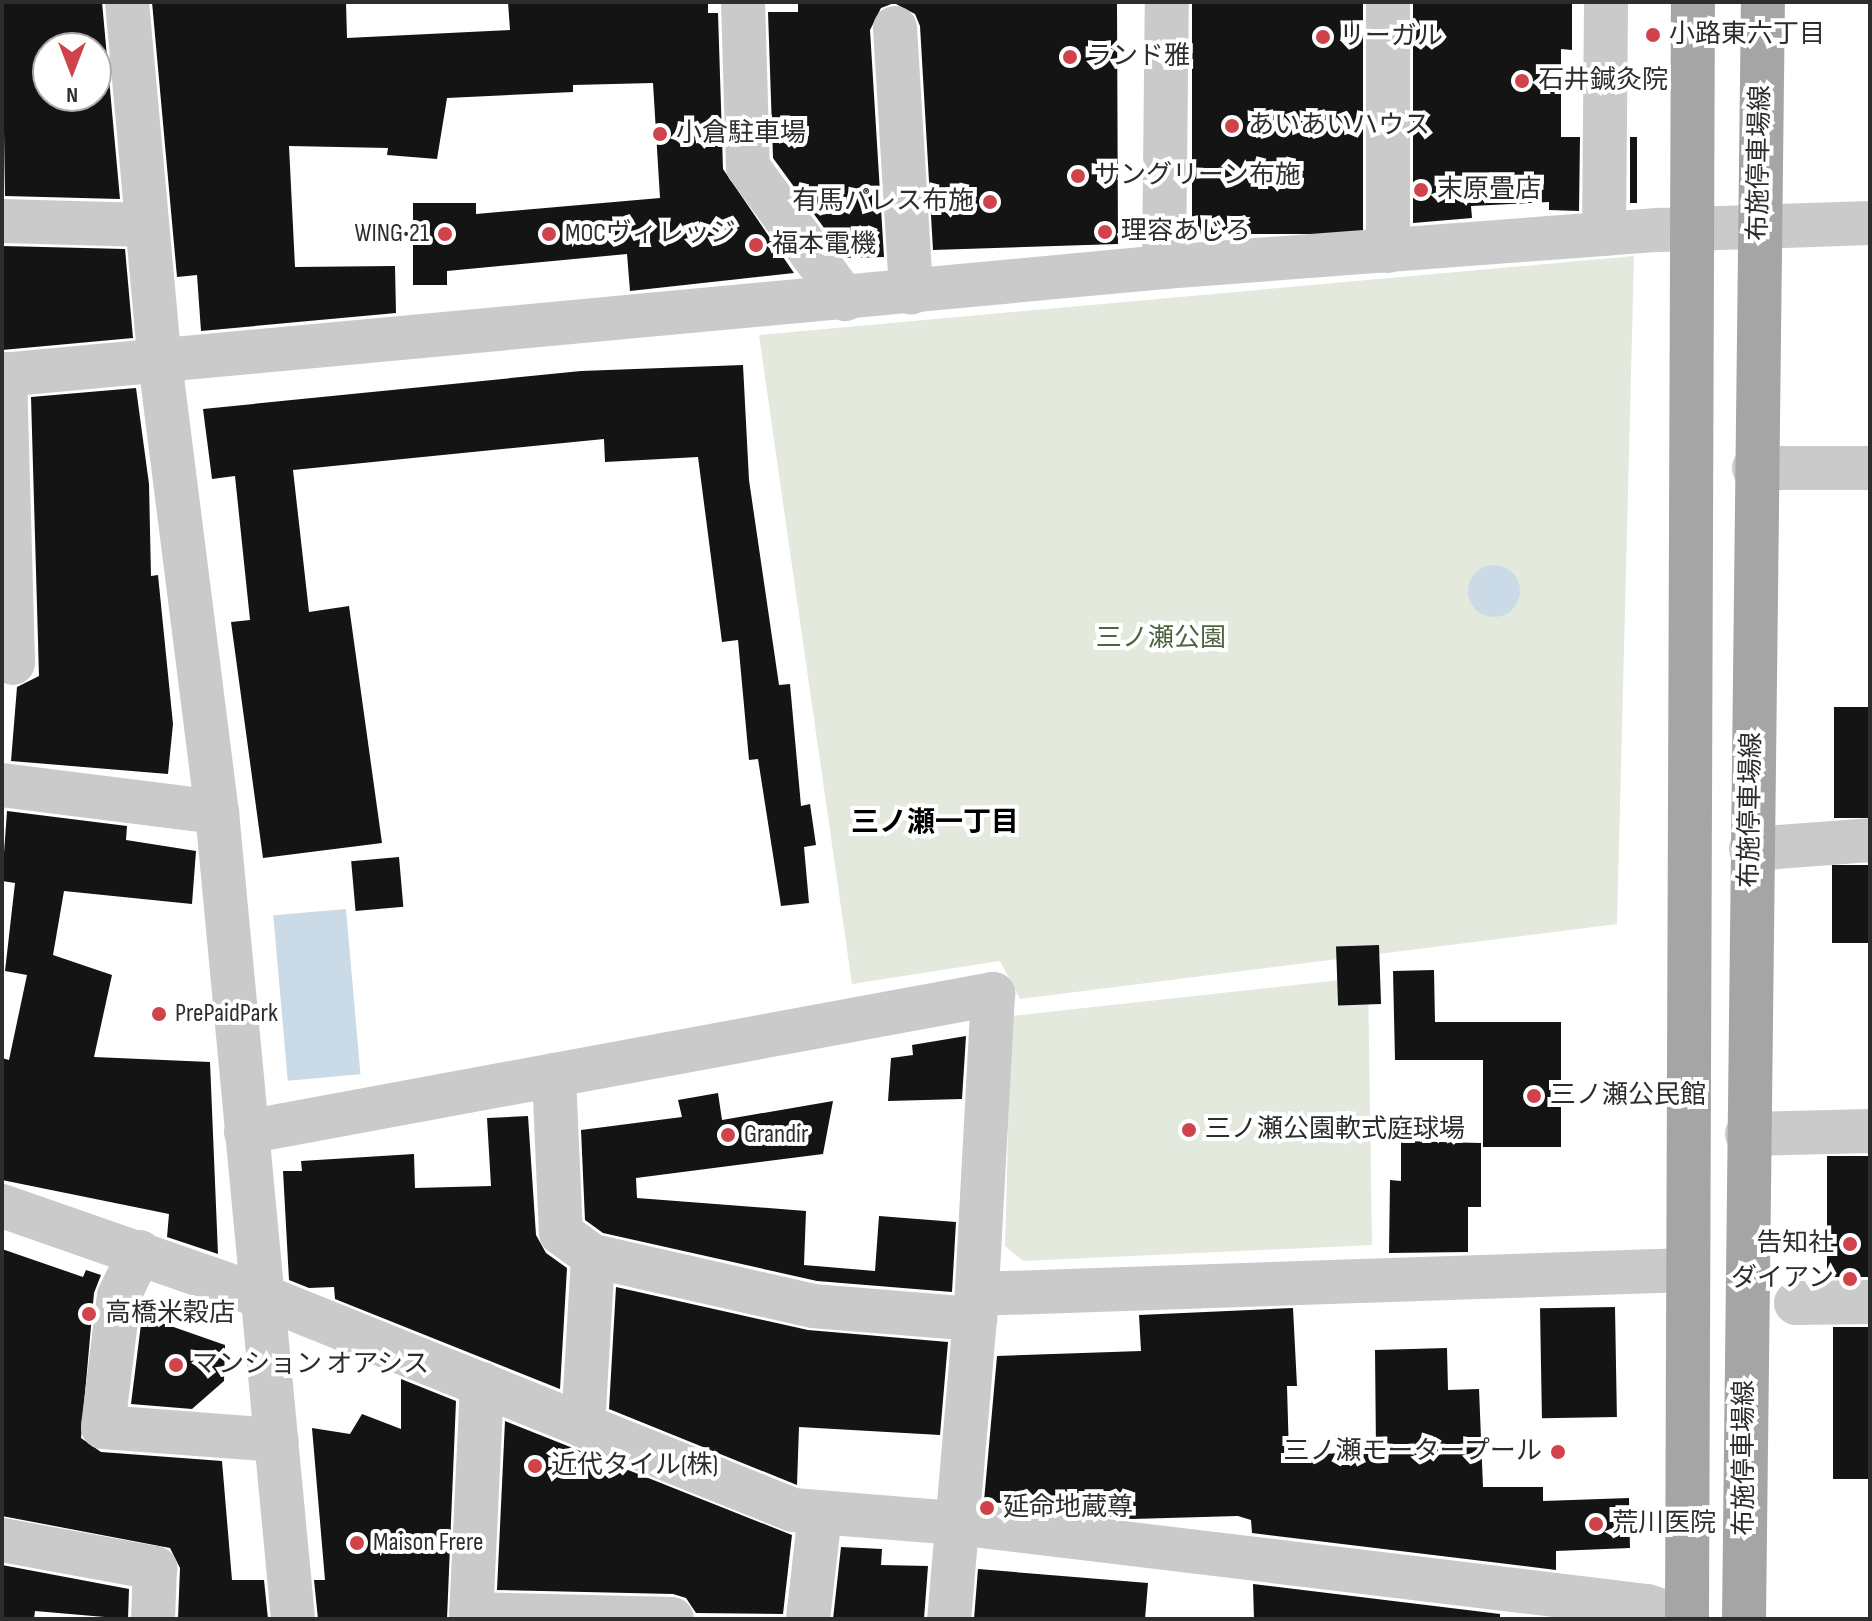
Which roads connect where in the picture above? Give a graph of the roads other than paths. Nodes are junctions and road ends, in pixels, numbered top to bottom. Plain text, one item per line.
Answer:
1 (127, 2) edge
2 (743, 2) edge
3 (1167, 2) edge
4 (1388, 2) edge
5 (1606, 2) edge
6 (1693, 2) edge
7 (1763, 2) edge
8 (895, 28) dead end
9 (2, 221) edge
10 (1870, 223) edge
11 (147, 225) junction
12 (1759, 226) junction
13 (1676, 229) junction
14 (1604, 234) junction
15 (1388, 251) junction
16 (1164, 267) junction
17 (911, 293) junction
18 (845, 299) junction
19 (160, 362) junction
20 (4, 374) edge
21 (1754, 468) junction
22 (1870, 468) edge
23 (13, 663) dead end
24 (2, 785) edge
25 (217, 812) junction
26 (1870, 840) edge
27 (1751, 849) junction
28 (554, 1075) junction
29 (1870, 1131) edge
30 (246, 1132) junction
31 (1747, 1134) junction
32 (2, 1206) edge
33 (140, 1252) junction
34 (593, 1256) junction
35 (1687, 1270) junction
36 (264, 1297) junction
37 (1870, 1302) edge
38 (1796, 1303) dead end
39 (976, 1307) junction
40 (482, 1384) junction
41 (583, 1426) junction
42 (277, 1440) junction
43 (820, 1513) junction
44 (956, 1523) junction
45 (2, 1540) edge
46 (153, 1619) edge
47 (293, 1619) edge
48 (672, 1619) edge
49 (808, 1619) edge
50 (949, 1619) edge
51 (1687, 1619) edge
52 (1744, 1619) edge

1 - 11 street
2 - 18 street
3 - 16 street
4 - 15 street
5 - 14 street
6 - 13 main road
7 - 12 main road, 布施停車場線
8 - 17 street
9 - 11 street
10 - 12 street
11 - 19 street
12 - 13 street
12 - 21 main road, 布施停車場線
13 - 14 street
13 - 35 main road
14 - 15 street
15 - 16 street
16 - 17 street
17 - 18 street
18 - 19 street
19 - 20 street
19 - 25 street
20 - 23 street
21 - 22 street
21 - 27 main road, 布施停車場線
24 - 25 street
25 - 30 street
26 - 27 street
27 - 31 main road, 布施停車場線
28 - 30 street
28 - 34 street
28 - 39 street
29 - 31 street
30 - 36 street
31 - 52 main road, 布施停車場線
32 - 33 street
33 - 36 street
33 - 42 street
34 - 39 street
34 - 41 street
35 - 39 street
35 - 51 main road
36 - 40 street
36 - 42 street
37 - 38 street
39 - 44 street
40 - 41 street
40 - 48 street
41 - 43 street
42 - 47 street
43 - 44 street
43 - 49 street
44 - 50 street
44 - 51 street
45 - 46 street

